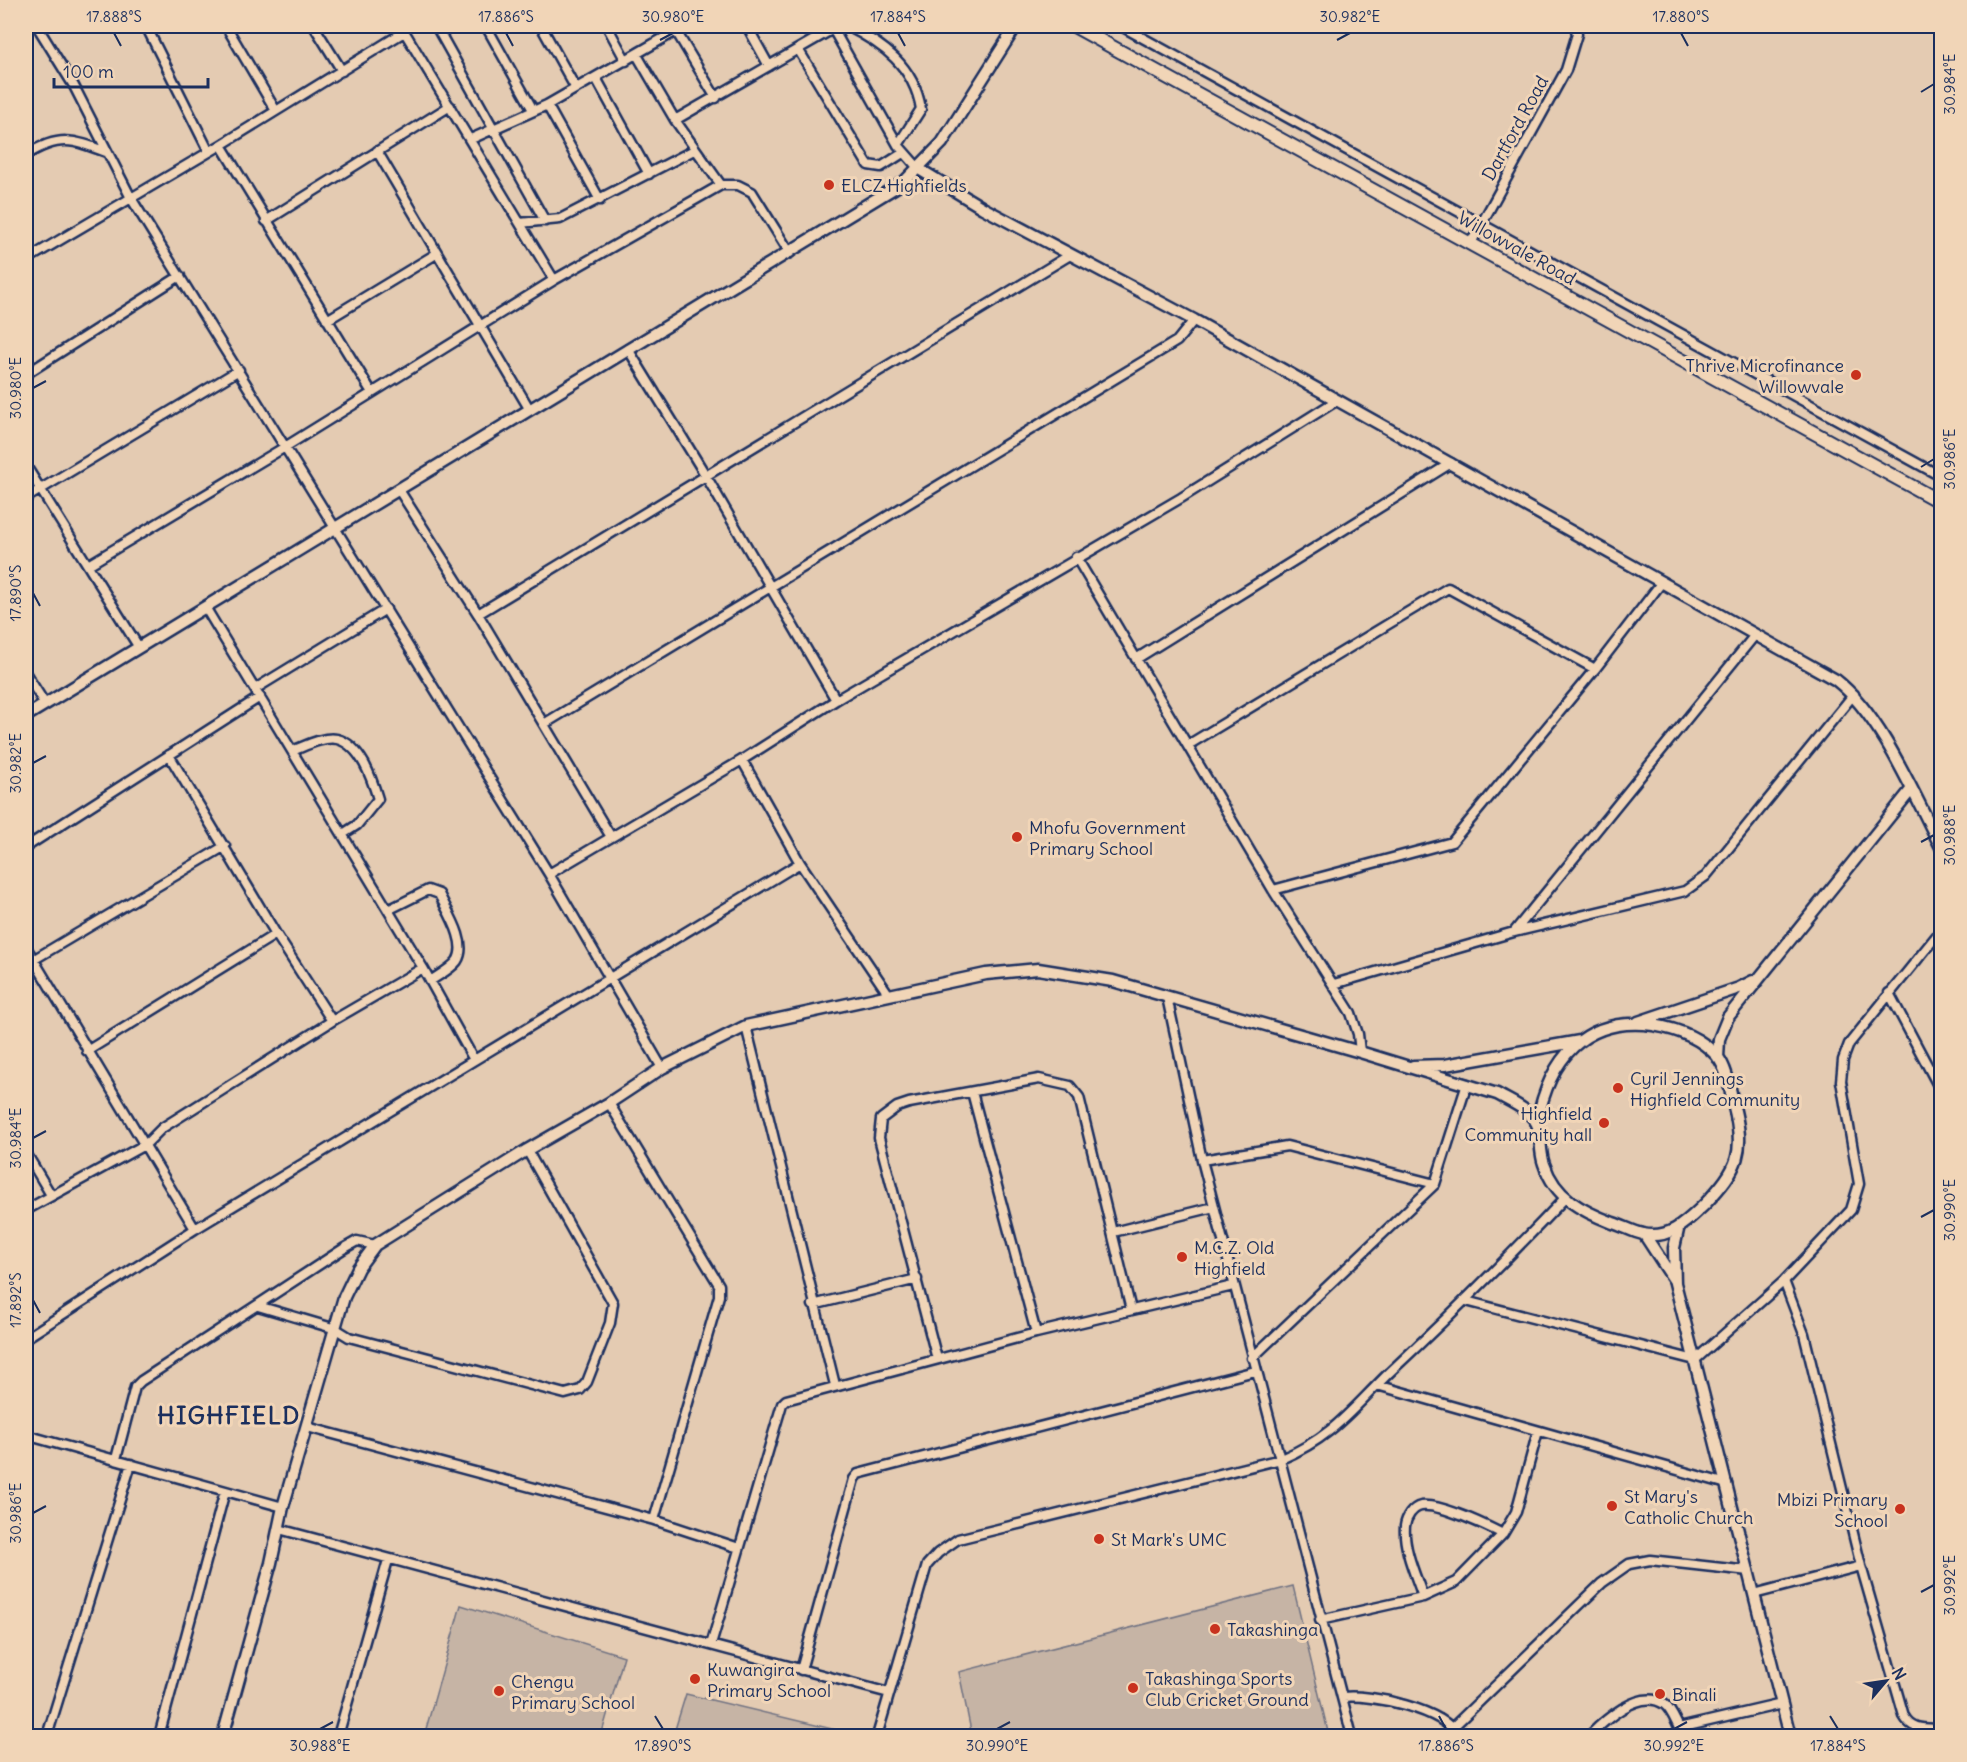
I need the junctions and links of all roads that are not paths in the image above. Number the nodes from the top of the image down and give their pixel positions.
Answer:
1 (37, 26) edge
2 (146, 26) edge
3 (226, 26) edge
4 (314, 26) edge
5 (436, 26) edge
6 (486, 26) edge
7 (541, 26) edge
8 (607, 26) edge
9 (747, 26) edge
10 (847, 26) edge
11 (1016, 26) edge
12 (1074, 26) edge
13 (1121, 26) edge
14 (1575, 26) edge
15 (835, 27) edge
16 (675, 28) edge
17 (403, 29) edge
18 (798, 49) junction
19 (637, 55) junction
20 (626, 61) junction
21 (769, 66) junction
22 (342, 71) junction
23 (596, 78) junction
24 (576, 87) junction
25 (716, 98) junction
26 (547, 105) junction
27 (450, 106) junction
28 (533, 110) junction
29 (276, 111) junction
30 (675, 120) junction
31 (494, 129) junction
32 (471, 139) junction
33 (221, 145) junction
34 (901, 149) junction
35 (694, 150) junction
36 (377, 151) junction
37 (106, 152) junction
38 (209, 152) junction
39 (26, 155) edge
40 (919, 169) junction
41 (649, 174) junction
42 (722, 185) junction
43 (131, 198) junction
44 (600, 200) junction
45 (266, 221) junction
46 (545, 221) junction
47 (520, 222) junction
48 (1481, 223) junction
49 (1471, 243) junction
50 (790, 253) junction
51 (436, 254) junction
52 (1070, 255) junction
53 (26, 260) edge
54 (180, 276) junction
55 (554, 280) junction
56 (327, 320) junction
57 (1194, 320) junction
58 (479, 328) junction
59 (628, 349) junction
60 (239, 370) junction
61 (26, 374) edge
62 (371, 391) junction
63 (1336, 401) junction
64 (530, 410) junction
65 (285, 447) junction
66 (1451, 463) junction
67 (26, 466) edge
68 (706, 476) junction
69 (1941, 477) edge
70 (39, 489) junction
71 (399, 490) junction
72 (26, 498) edge
73 (1941, 503) edge
74 (336, 528) junction
75 (1076, 557) junction
76 (88, 565) junction
77 (1662, 582) junction
78 (771, 587) junction
79 (205, 607) junction
80 (386, 609) junction
81 (478, 614) junction
82 (1755, 635) junction
83 (138, 646) junction
84 (1136, 659) junction
85 (1595, 669) junction
86 (26, 674) edge
87 (258, 693) junction
88 (1854, 694) junction
89 (836, 700) junction
90 (45, 704) junction
91 (26, 716) edge
92 (544, 724) junction
93 (1188, 745) junction
94 (292, 751) junction
95 (169, 755) junction
96 (742, 760) junction
97 (1911, 790) junction
98 (343, 834) junction
99 (611, 837) junction
100 (225, 846) junction
101 (26, 847) edge
102 (1941, 849) edge
103 (800, 863) junction
104 (549, 874) junction
105 (1273, 890) junction
106 (388, 910) junction
107 (1941, 929) edge
108 (1514, 932) junction
109 (276, 934) junction
110 (26, 947) edge
111 (33, 960) junction
112 (423, 968) junction
113 (1758, 978) junction
114 (611, 980) junction
115 (430, 981) junction
116 (1334, 984) junction
117 (1888, 993) junction
118 (889, 995) junction
119 (1167, 997) junction
120 (332, 1021) junction
121 (1635, 1023) junction
122 (746, 1026) junction
123 (1580, 1041) junction
124 (87, 1051) junction
125 (1360, 1052) junction
126 (473, 1058) junction
127 (1718, 1058) junction
128 (1407, 1066) junction
129 (662, 1068) junction
130 (1467, 1084) junction
131 (972, 1092) junction
132 (1941, 1093) edge
133 (609, 1103) junction
134 (1537, 1123) junction
135 (146, 1144) junction
136 (527, 1150) junction
137 (26, 1153) edge
138 (1202, 1160) junction
139 (1435, 1184) junction
140 (51, 1195) junction
141 (1565, 1198) junction
142 (1214, 1207) junction
143 (26, 1210) edge
144 (195, 1229) junction
145 (1678, 1230) junction
146 (1113, 1232) junction
147 (1644, 1234) junction
148 (375, 1245) junction
149 (917, 1279) junction
150 (1784, 1281) junction
151 (1675, 1283) junction
152 (1233, 1286) junction
153 (1466, 1301) junction
154 (813, 1305) junction
155 (258, 1306) junction
156 (1131, 1310) junction
157 (336, 1329) junction
158 (1036, 1333) junction
159 (26, 1338) edge
160 (937, 1359) junction
161 (1252, 1359) junction
162 (1695, 1360) junction
163 (1255, 1371) junction
164 (835, 1385) junction
165 (1377, 1385) junction
166 (307, 1427) junction
167 (1538, 1431) junction
168 (26, 1435) edge
169 (116, 1459) junction
170 (1281, 1459) junction
171 (131, 1464) junction
172 (1727, 1484) junction
173 (225, 1491) junction
174 (283, 1507) junction
175 (654, 1520) junction
176 (279, 1529) junction
177 (1503, 1534) junction
178 (739, 1548) junction
179 (388, 1560) junction
180 (1861, 1566) junction
181 (1749, 1571) junction
182 (1754, 1594) junction
183 (1423, 1597) junction
184 (1320, 1620) junction
185 (711, 1645) junction
186 (801, 1670) junction
187 (889, 1693) junction
188 (1343, 1697) junction
189 (1782, 1704) junction
190 (1453, 1726) junction
191 (1941, 1729) edge
192 (1680, 1732) edge
193 (47, 1737) edge
194 (159, 1737) edge
195 (224, 1737) edge
196 (338, 1737) edge
197 (877, 1737) edge
198 (1352, 1737) edge
199 (1458, 1737) edge
200 (1589, 1737) edge
201 (1790, 1737) edge

1 - 37 street
2 - 38 street
3 - 29 street
4 - 22 street
5 - 31 street
6 - 28 street
7 - 24 street
8 - 20 street
9 - 21 street
10 - 34 street
11 - 40 street
12 - 49 main road, Willowvale Road
13 - 48 street
14 - 48 street, Dartford Road
15 - 18 street
15 - 34 street
16 - 19 street
16 - 25 street
17 - 22 street
17 - 27 street
18 - 21 street
18 - 34 street
19 - 20 street
19 - 30 street
20 - 23 street
21 - 25 street
22 - 29 street
23 - 24 street
23 - 41 street
24 - 26 street
25 - 30 street
26 - 28 street
26 - 44 street
27 - 32 street
27 - 36 street
28 - 31 street
29 - 33 street
30 - 35 street
31 - 32 street
31 - 46 street
32 - 47 street
33 - 38 street
33 - 45 street
34 - 40 street
35 - 41 street
35 - 42 street
36 - 45 street
36 - 51 street
37 - 39 street
37 - 43 street
38 - 43 street
40 - 50 street
40 - 52 street
41 - 44 street
42 - 50 street
42 - 55 street
43 - 53 street
43 - 54 street
44 - 46 street
45 - 56 street
46 - 47 street
47 - 55 street
48 - 49 street, Dartford Road
48 - 69 street
49 - 73 main road, Willowvale Road
50 - 59 street
51 - 56 street
51 - 58 street
52 - 57 street
52 - 68 street
54 - 60 street
54 - 61 street
55 - 58 street
56 - 62 street
57 - 63 street
57 - 78 street
58 - 62 street
58 - 64 street
59 - 64 street
59 - 68 street
60 - 65 street
60 - 70 street
62 - 65 street
63 - 66 street
63 - 75 street
64 - 71 street
65 - 74 street
65 - 76 street
66 - 77 street
66 - 84 street
67 - 70 street
68 - 78 street
68 - 81 street
70 - 72 street
70 - 76 street
71 - 74 street
71 - 81 street
74 - 79 street
74 - 80 street
75 - 84 street
75 - 89 street
76 - 83 street
77 - 82 street
77 - 85 street
78 - 89 street
78 - 92 street
79 - 83 street
79 - 87 street
80 - 87 street
80 - 104 street
81 - 92 street
82 - 88 street
82 - 108 street
83 - 90 street
84 - 93 street
85 - 93 street
85 - 105 street
86 - 90 street
87 - 94 street
87 - 95 street
88 - 97 street
88 - 108 street
89 - 96 street
90 - 91 street
92 - 99 street
93 - 105 street
94 - 98 street
94 - 98 street
95 - 100 street
95 - 101 street
96 - 99 street
96 - 103 street
97 - 102 street
97 - 113 street
98 - 106 street
99 - 104 street
100 - 109 street
100 - 111 street
103 - 114 street
103 - 118 street
104 - 114 street
105 - 116 street
106 - 112 street
106 - 115 street
107 - 117 street
108 - 116 street
109 - 120 street
109 - 124 street
110 - 111 street
111 - 124 street
112 - 115 street
112 - 120 street
113 - 121 street
113 - 127 street
114 - 126 street
114 - 129 street
115 - 126 street
116 - 125 street
117 - 132 street
117 - 150 street
118 - 119 street
118 - 122 street
119 - 125 street
119 - 138 street
120 - 135 street
121 - 123 street
121 - 127 street
122 - 129 street
122 - 154 street
123 - 128 street
123 - 134 street
124 - 135 street
125 - 128 street
126 - 144 street
127 - 145 street
128 - 130 street
129 - 133 street
130 - 134 street
130 - 139 street
131 - 146 street
131 - 149 street
131 - 158 street
133 - 136 street
133 - 175 street
134 - 141 street
135 - 140 street
135 - 144 street
136 - 148 street
136 - 157 street
137 - 140 street
138 - 139 street
138 - 142 street
139 - 161 street
140 - 143 street
141 - 147 street
141 - 153 street
142 - 146 street
142 - 152 street
144 - 159 street
145 - 147 street
145 - 151 street
146 - 156 street
147 - 151 street
148 - 155 street
148 - 157 street
149 - 154 street
149 - 160 street
150 - 162 street
150 - 180 street
151 - 162 street
152 - 156 street
152 - 161 street
153 - 162 street
153 - 165 street
154 - 164 street
155 - 157 street
155 - 169 street
156 - 158 street
157 - 166 street
158 - 160 street
160 - 164 street
161 - 163 street
162 - 172 street
163 - 170 street
163 - 186 street
164 - 178 street
165 - 167 street
165 - 170 street
166 - 174 street
166 - 175 street
167 - 172 street
167 - 177 street
168 - 169 street
169 - 171 street
170 - 184 street
170 - 187 street
171 - 173 street
171 - 193 street
172 - 181 street
173 - 174 street
173 - 194 street
174 - 176 street
175 - 178 street
176 - 179 street
176 - 195 street
177 - 183 street
177 - 183 street
178 - 185 street
179 - 185 street
179 - 196 street
180 - 182 street
180 - 191 street
181 - 182 street
181 - 190 street
182 - 189 street
183 - 184 street
184 - 188 street
185 - 186 street
186 - 187 street
187 - 197 street
188 - 190 street
188 - 198 street
189 - 192 street
189 - 201 street
190 - 199 street
192 - 200 street

